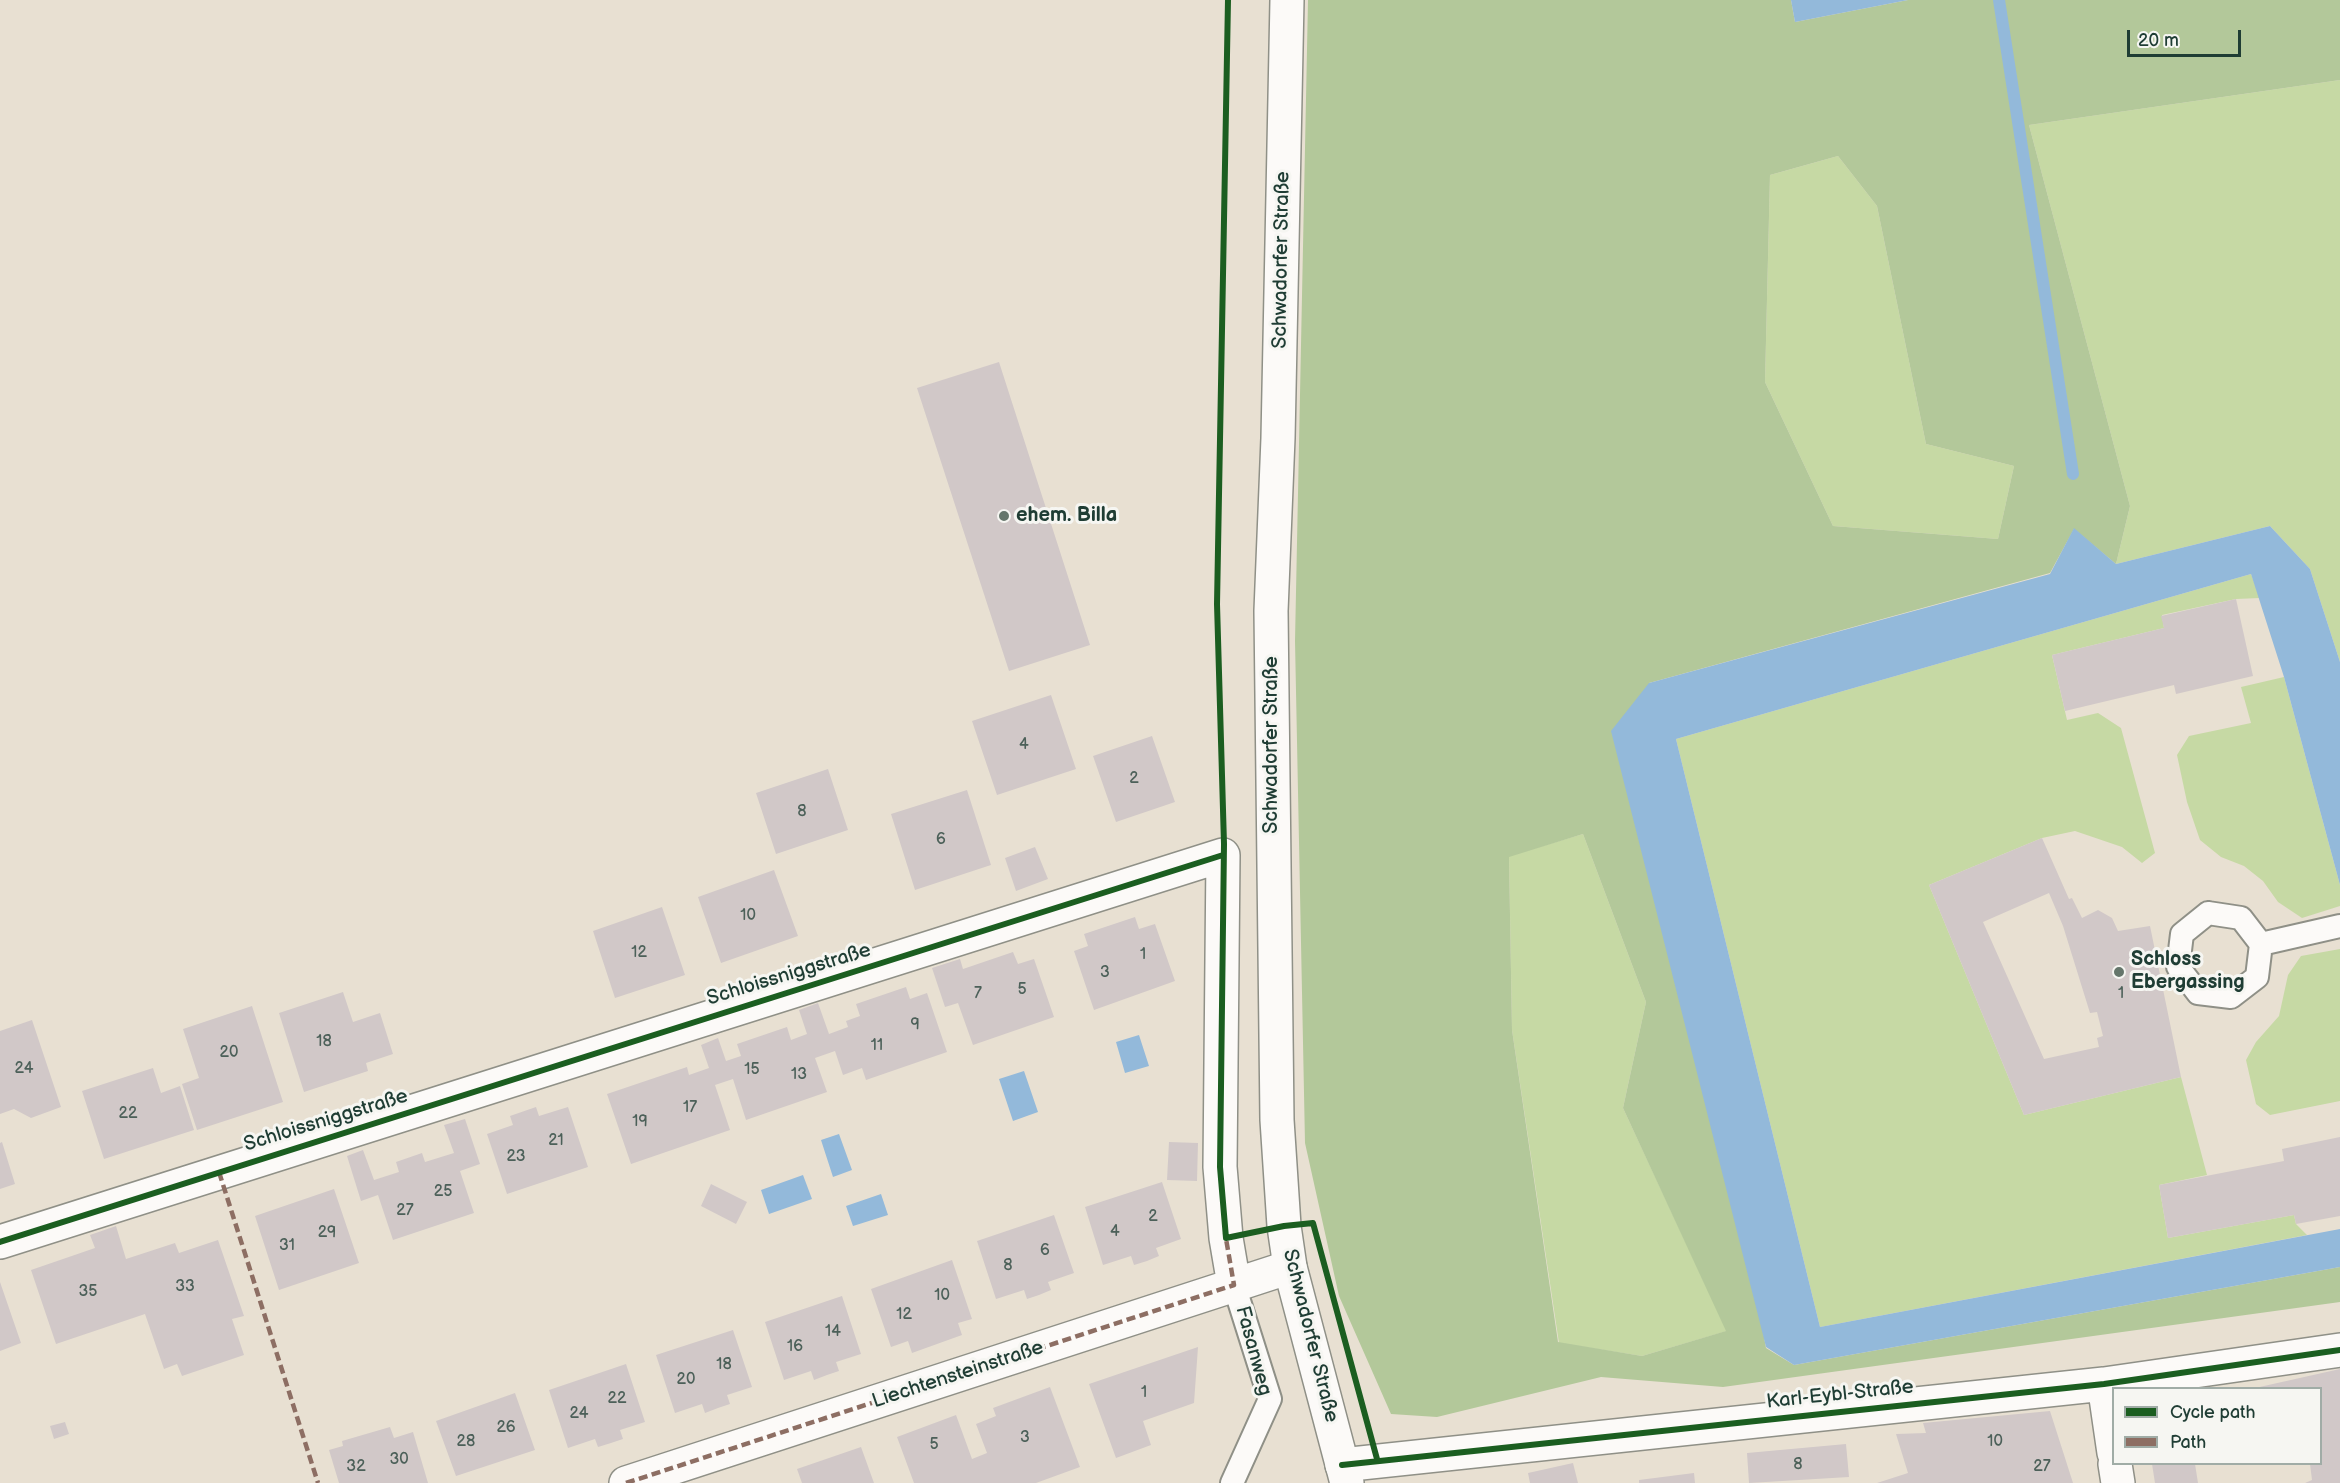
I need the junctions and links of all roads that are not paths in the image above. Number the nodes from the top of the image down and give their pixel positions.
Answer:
1 (1287, 0) edge
2 (2340, 926) edge
3 (2261, 944) dead end
4 (0, 1242) edge
5 (1290, 1267) junction
6 (1234, 1285) junction
7 (2340, 1350) edge
8 (2104, 1384) junction
9 (2112, 1439) edge
10 (2115, 1465) edge
11 (1344, 1474) edge
12 (626, 1483) edge
13 (1232, 1483) edge
14 (2118, 1483) edge

1 - 5 street, Schwadorfer Straße
2 - 3 lane
4 - 6 street, Schloissniggstraße
5 - 6 street, Liechtensteinstraße
5 - 11 street, Schwadorfer Straße
6 - 12 street, Liechtensteinstraße
6 - 13 lane, Fasanweg
7 - 8 street, Karl-Eybl-Straße
8 - 9 street
8 - 11 street, Karl-Eybl-Straße
10 - 14 street

